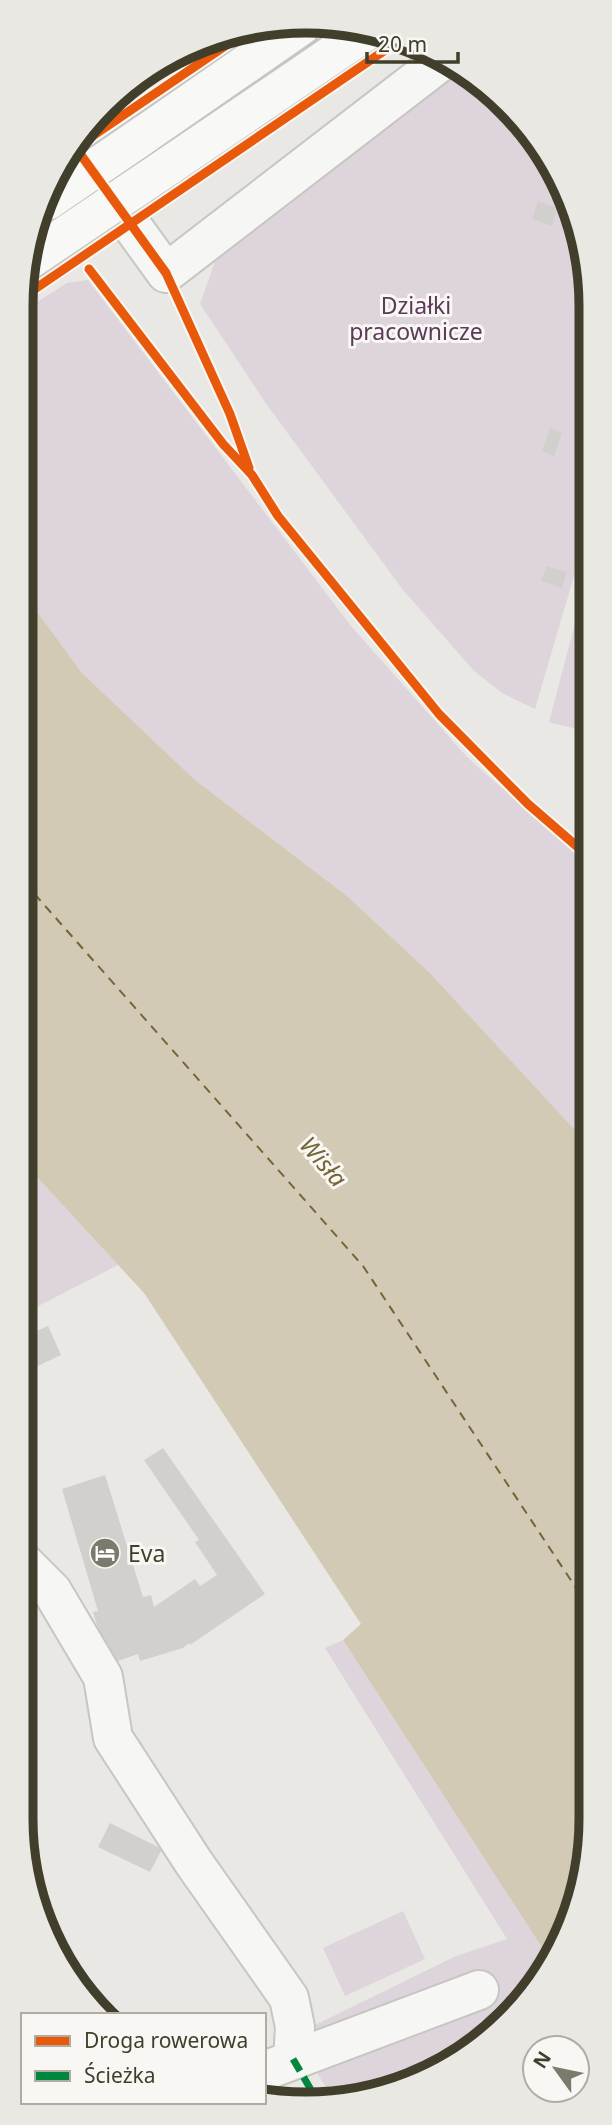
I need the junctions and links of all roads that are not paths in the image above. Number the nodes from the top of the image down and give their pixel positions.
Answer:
1 (291, 34) edge
2 (357, 38) edge
3 (435, 66) edge
4 (80, 153) edge
5 (57, 194) edge
6 (38, 254) edge
7 (33, 1572) edge
8 (479, 1990) dead end
9 (279, 2065) edge

1 - 5 main road, bridge
2 - 6 main road, bridge
3 - 4 lane
7 - 9 lane
8 - 9 lane

